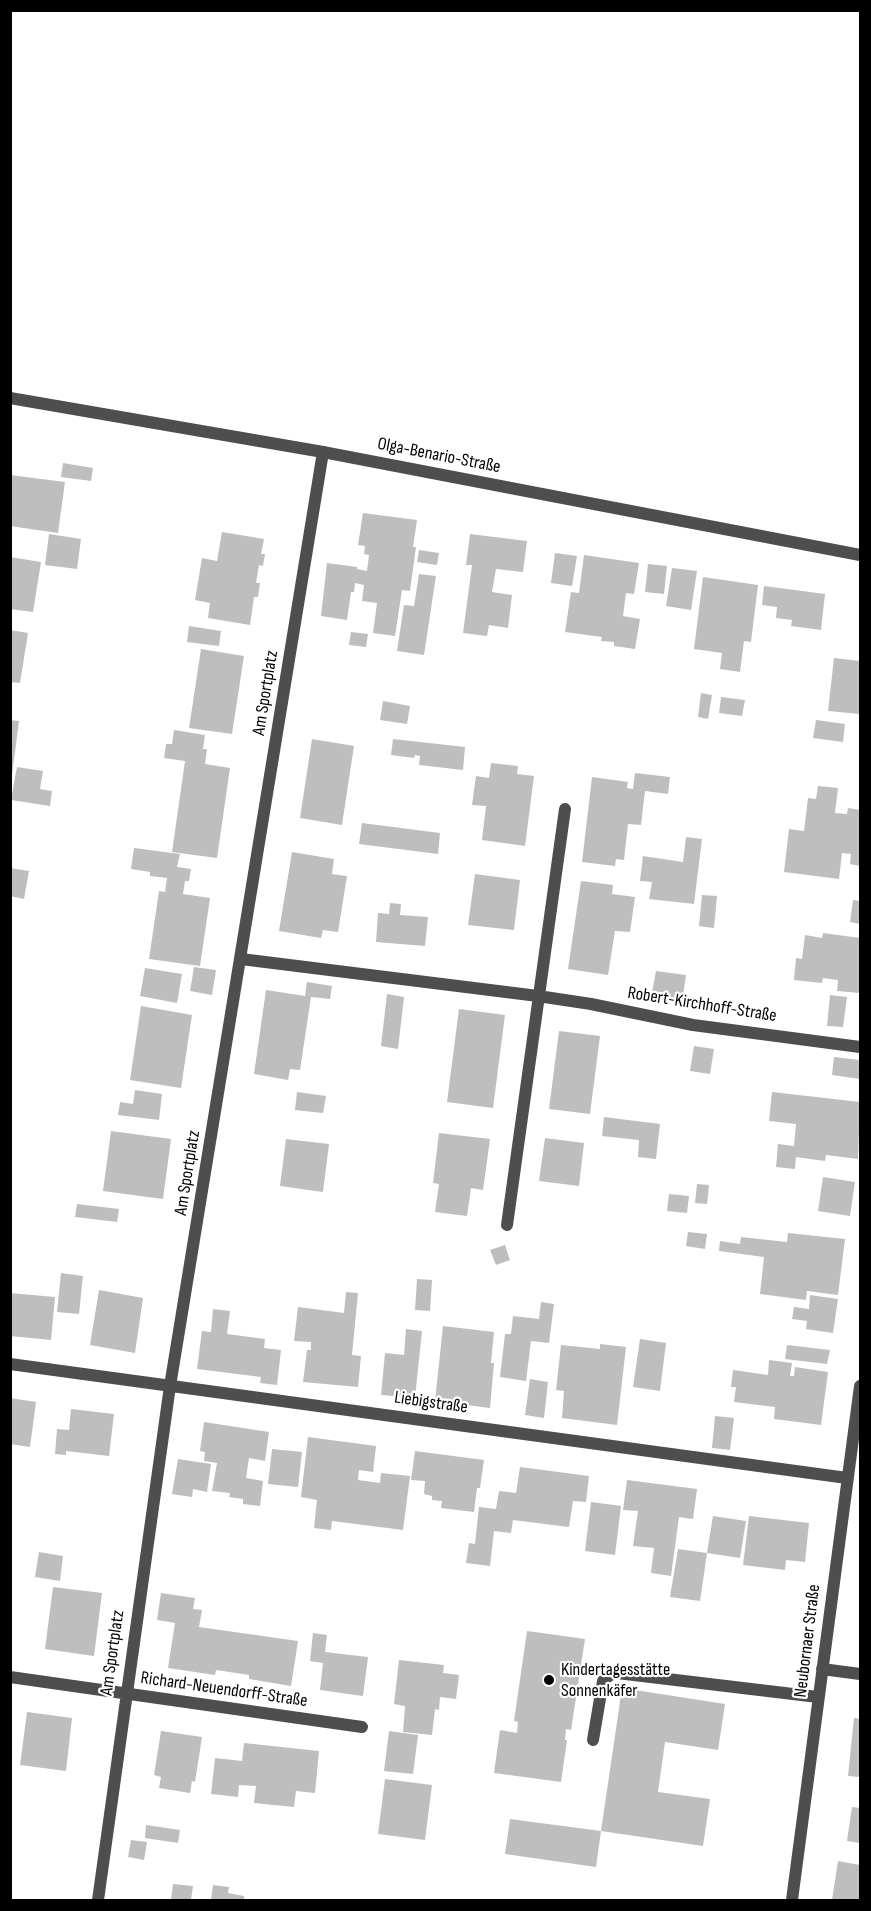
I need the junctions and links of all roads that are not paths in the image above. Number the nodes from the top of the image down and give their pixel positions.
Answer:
1 (10, 398) edge
2 (323, 452) junction
3 (861, 555) edge
4 (565, 809) dead end
5 (241, 959) junction
6 (538, 996) junction
7 (861, 1047) edge
8 (507, 1225) dead end
9 (10, 1364) edge
10 (170, 1386) junction
11 (861, 1386) edge
12 (847, 1478) junction
13 (822, 1669) junction
14 (861, 1674) edge
15 (10, 1677) edge
16 (126, 1694) junction
17 (818, 1697) junction
18 (362, 1727) dead end
19 (593, 1740) dead end
20 (98, 1900) edge
21 (792, 1900) edge

1 - 2 street, Olga-Benario-Straße
2 - 3 street, Olga-Benario-Straße
2 - 5 street, Am Sportplatz
4 - 6 street
5 - 6 street, Robert-Kirchhoff-Straße
5 - 10 street, Am Sportplatz
6 - 7 street, Robert-Kirchhoff-Straße
6 - 8 street
9 - 10 street, Liebigstraße
10 - 12 street, Liebigstraße
10 - 16 street, Am Sportplatz
11 - 12 street, Neubornaer Straße
12 - 13 street, Neubornaer Straße
13 - 14 street
13 - 17 street, Neubornaer Straße
15 - 16 street, Richard-Neuendorff-Straße
16 - 18 street, Richard-Neuendorff-Straße
16 - 20 street, Am Sportplatz
17 - 19 street
17 - 21 street, Neubornaer Straße

